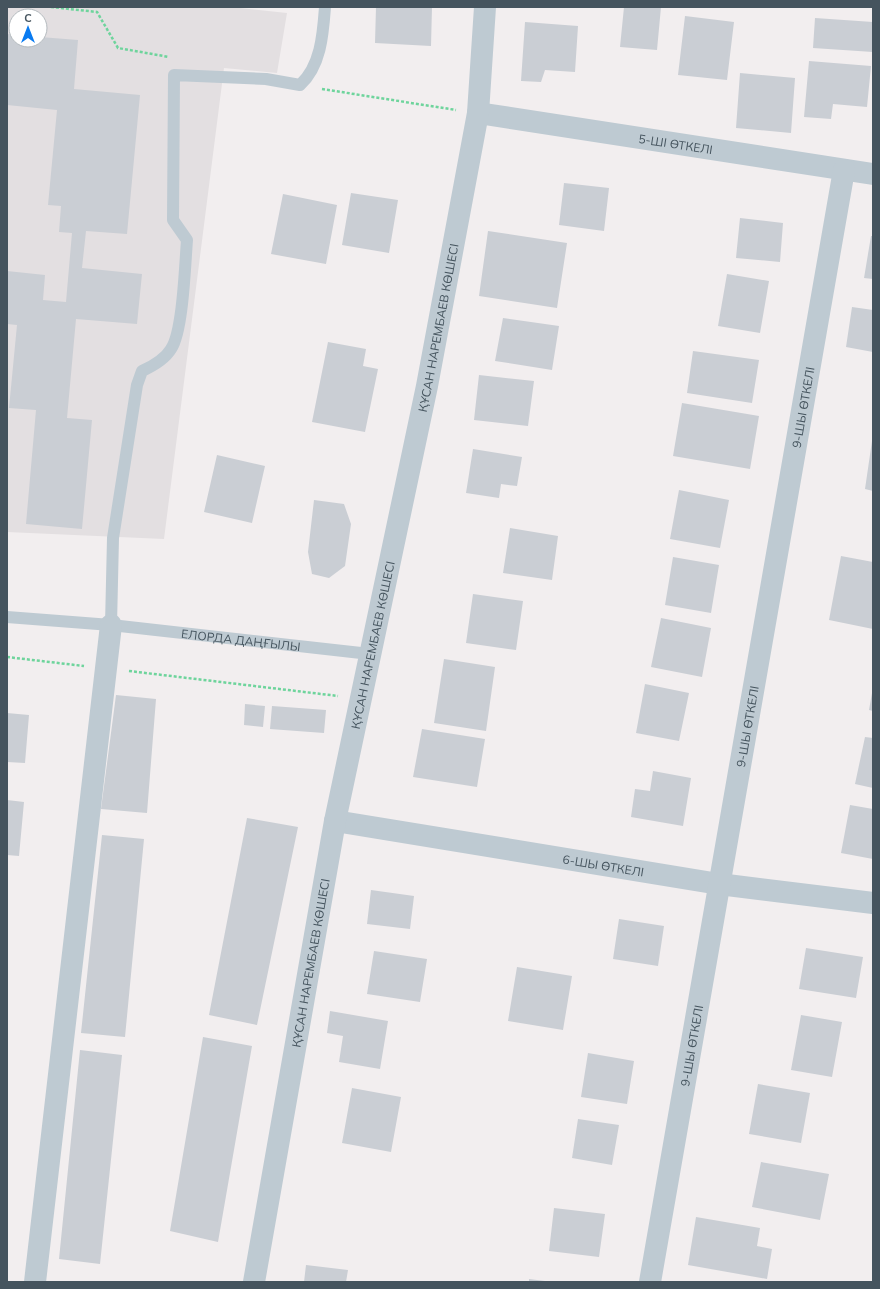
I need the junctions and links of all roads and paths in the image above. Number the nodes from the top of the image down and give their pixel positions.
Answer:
1 (51, 7) edge
2 (325, 7) edge
3 (485, 7) edge
4 (190, 76) junction
5 (300, 85) junction
6 (478, 113) junction
7 (844, 170) junction
8 (873, 174) edge
9 (7, 617) edge
10 (111, 625) junction
11 (370, 654) junction
12 (7, 656) edge
13 (106, 668) junction
14 (361, 698) junction
15 (335, 820) junction
16 (719, 884) junction
17 (873, 903) edge
18 (35, 1282) edge
19 (254, 1282) edge
20 (650, 1282) edge

1 - 4 path
2 - 5 lane
3 - 6 street, ҚҰСАН НАРЕМБАЕВ КӨШЕСІ
4 - 5 lane
4 - 10 lane
5 - 6 path
6 - 7 street, 5-ШІ ӨТКЕЛІ
6 - 11 street, ҚҰСАН НАРЕМБАЕВ КӨШЕСІ
7 - 8 street, 5-ШІ ӨТКЕЛІ
7 - 16 street, 9-ШЫ ӨТКЕЛІ
9 - 10 lane, ЕЛОРДА ДАҢҒЫЛЫ
10 - 11 lane, ЕЛОРДА ДАҢҒЫЛЫ
10 - 13 street
11 - 14 street, ҚҰСАН НАРЕМБАЕВ КӨШЕСІ
12 - 13 path
13 - 14 path
13 - 18 street
14 - 15 street, ҚҰСАН НАРЕМБАЕВ КӨШЕСІ
15 - 16 street, 6-ШЫ ӨТКЕЛІ
15 - 19 street, ҚҰСАН НАРЕМБАЕВ КӨШЕСІ
16 - 17 street, 6-ШЫ ӨТКЕЛІ
16 - 20 street, 9-ШЫ ӨТКЕЛІ

